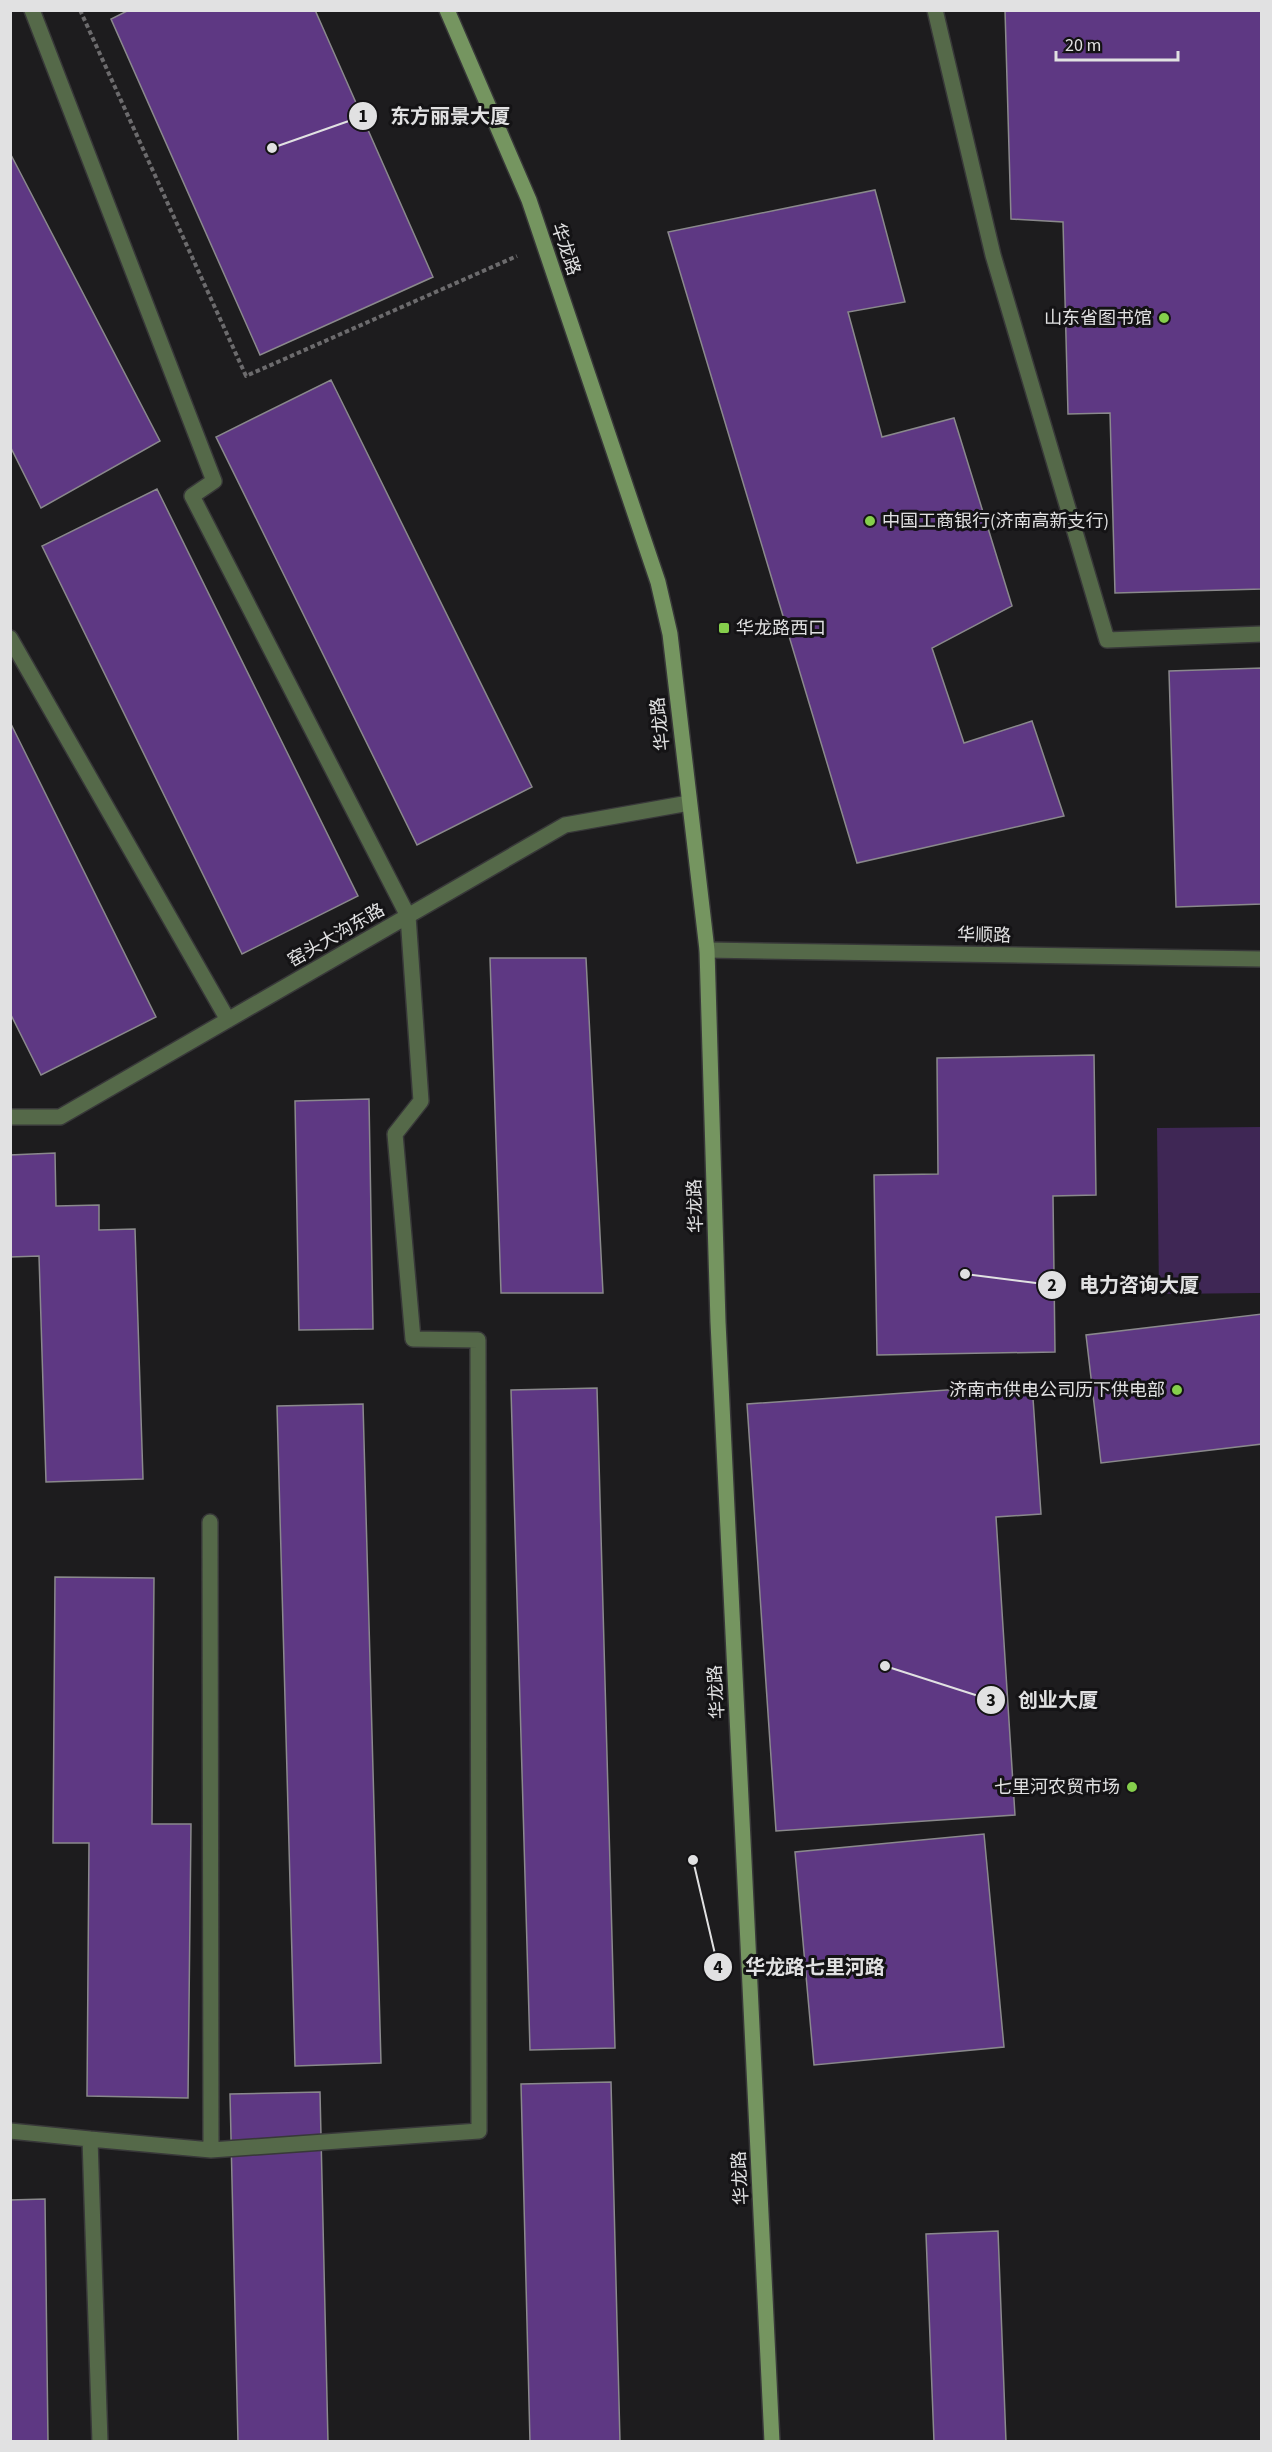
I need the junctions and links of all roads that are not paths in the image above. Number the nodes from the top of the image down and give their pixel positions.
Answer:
1 (32, 10) edge
2 (447, 10) edge
3 (935, 10) edge
4 (1262, 634) edge
5 (10, 638) edge
6 (688, 803) junction
7 (408, 916) junction
8 (707, 950) junction
9 (1262, 959) edge
10 (228, 1020) junction
11 (10, 1117) edge
12 (210, 1522) dead end
13 (10, 2132) edge
14 (90, 2139) junction
15 (211, 2150) junction
16 (100, 2442) edge
17 (772, 2442) edge

1 - 7 street
2 - 6 main road, 华龙路
3 - 4 street
5 - 10 street
6 - 7 street, 窑头大沟东路
6 - 8 main road, 华龙路
7 - 10 street, 窑头大沟东路
7 - 15 street
8 - 9 street, 华顺路
8 - 17 main road, 华龙路
10 - 11 street, 窑头大沟东路
12 - 15 street
13 - 14 street
14 - 15 street
14 - 16 street

